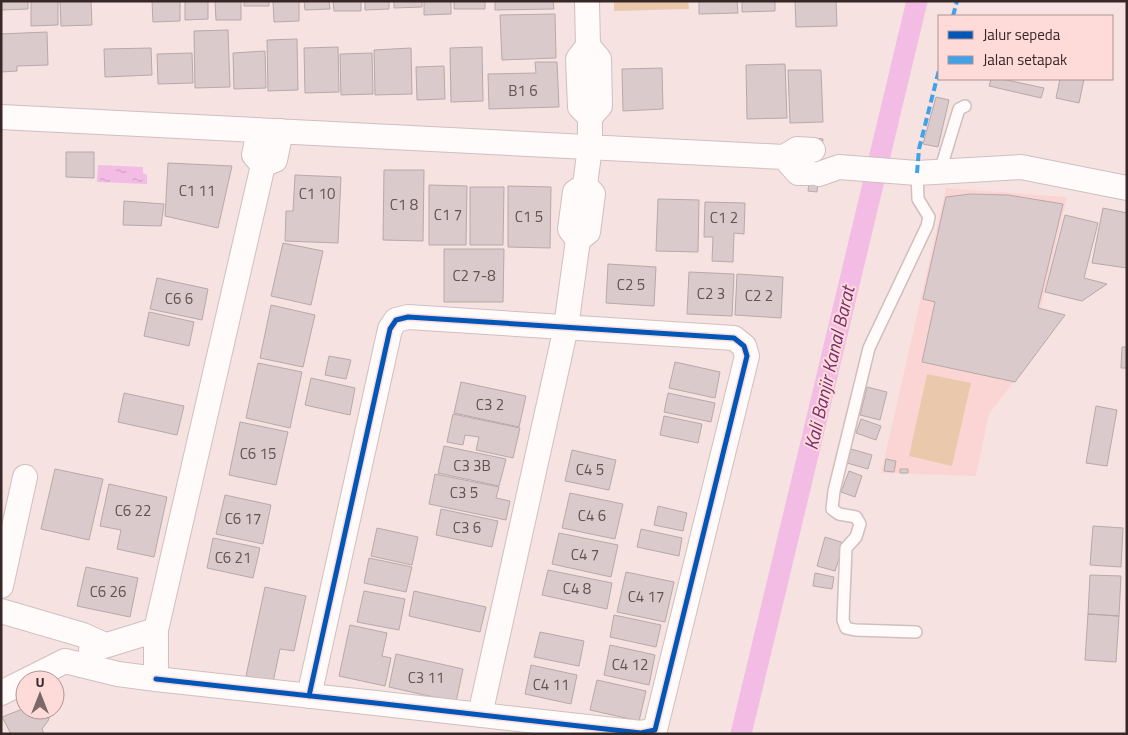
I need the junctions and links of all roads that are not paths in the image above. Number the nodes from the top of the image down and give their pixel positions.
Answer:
1 (587, 1) edge
2 (965, 106) dead end
3 (1, 117) edge
4 (270, 131) junction
5 (590, 147) junction
6 (784, 157) junction
7 (823, 171) junction
8 (922, 172) junction
9 (1127, 188) edge
10 (566, 327) junction
11 (25, 477) dead end
12 (1, 586) edge
13 (1, 611) edge
14 (156, 630) junction
15 (916, 632) dead end
16 (105, 645) junction
17 (65, 661) junction
18 (47, 670) edge
19 (156, 679) junction
20 (15, 686) edge
21 (1, 693) edge
22 (309, 696) junction
23 (480, 715) junction

1 - 5 street
2 - 8 lane
3 - 4 street
4 - 5 street
4 - 14 street
5 - 6 street
5 - 10 street
6 - 7 street
6 - 7 street
7 - 8 street
8 - 9 street
8 - 15 lane
10 - 22 street
10 - 23 street
10 - 23 street
11 - 12 street
13 - 16 street
14 - 16 street
14 - 19 street
16 - 17 street
17 - 18 street
17 - 19 street
19 - 22 street
20 - 21 street
22 - 23 street

